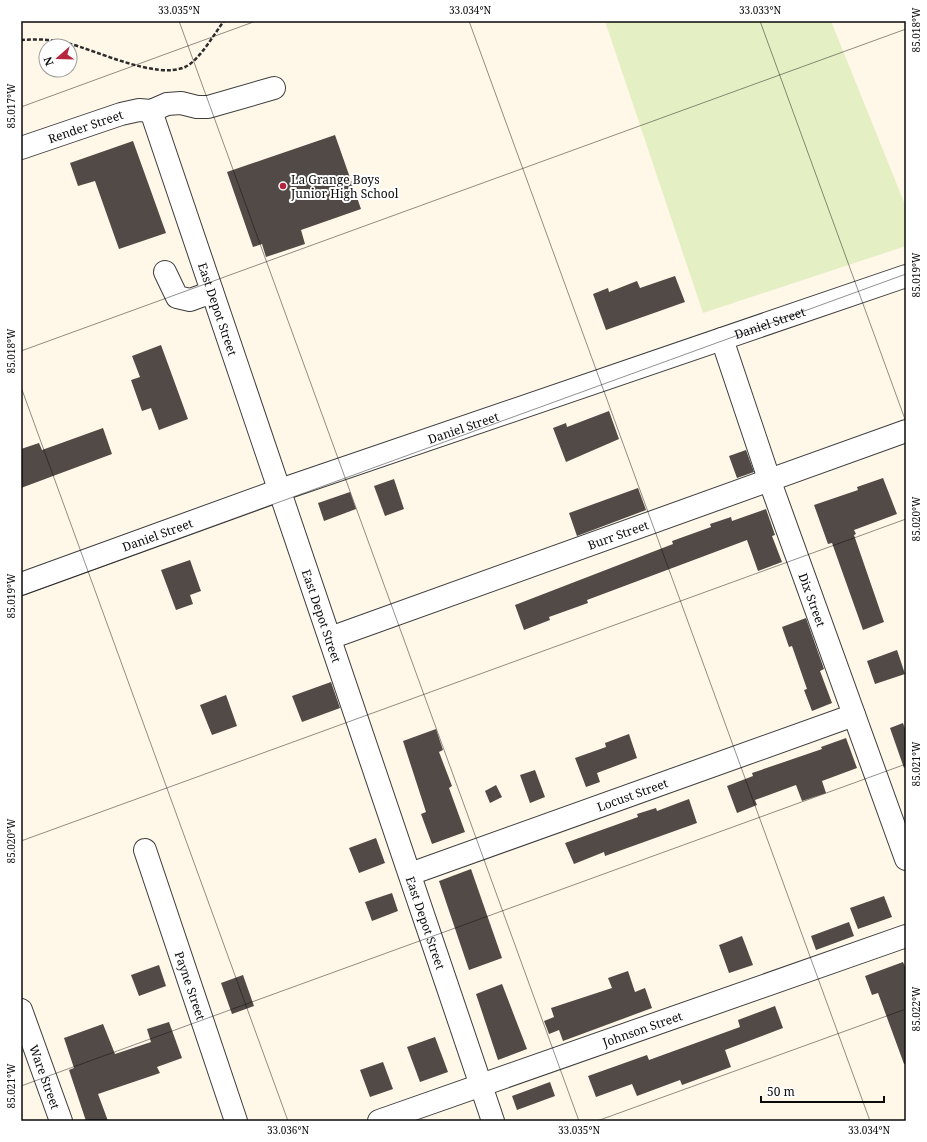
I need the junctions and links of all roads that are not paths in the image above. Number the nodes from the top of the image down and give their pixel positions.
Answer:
1 (274, 88) dead end
2 (151, 111) junction
3 (21, 148) edge
4 (165, 272) dead end
5 (906, 276) edge
6 (212, 292) junction
7 (722, 339) junction
8 (906, 431) edge
9 (769, 479) junction
10 (280, 490) junction
11 (21, 584) edge
12 (330, 638) junction
13 (854, 715) junction
14 (145, 850) dead end
15 (906, 859) edge
16 (410, 874) junction
17 (906, 936) edge
18 (21, 1010) edge
19 (481, 1084) junction
20 (61, 1121) edge
21 (236, 1121) edge
22 (379, 1121) edge
23 (494, 1121) edge

1 - 2 street, Render Street
2 - 3 street, Render Street
2 - 6 street, East Depot Street
4 - 6 street
5 - 7 street, Daniel Street
6 - 10 street, East Depot Street
7 - 9 street, Dix Street
7 - 10 street, Daniel Street
8 - 9 street, Burr Street
9 - 12 street, Burr Street
9 - 13 street, Dix Street
10 - 11 street, Daniel Street
10 - 12 street, East Depot Street
12 - 16 street, East Depot Street
13 - 15 street, Dix Street
13 - 16 street, Locust Street
14 - 21 street, Payne Street
16 - 19 street, East Depot Street
17 - 19 street, Johnson Street
18 - 20 street, Ware Street
19 - 22 street, Johnson Street
19 - 23 street, East Depot Street

